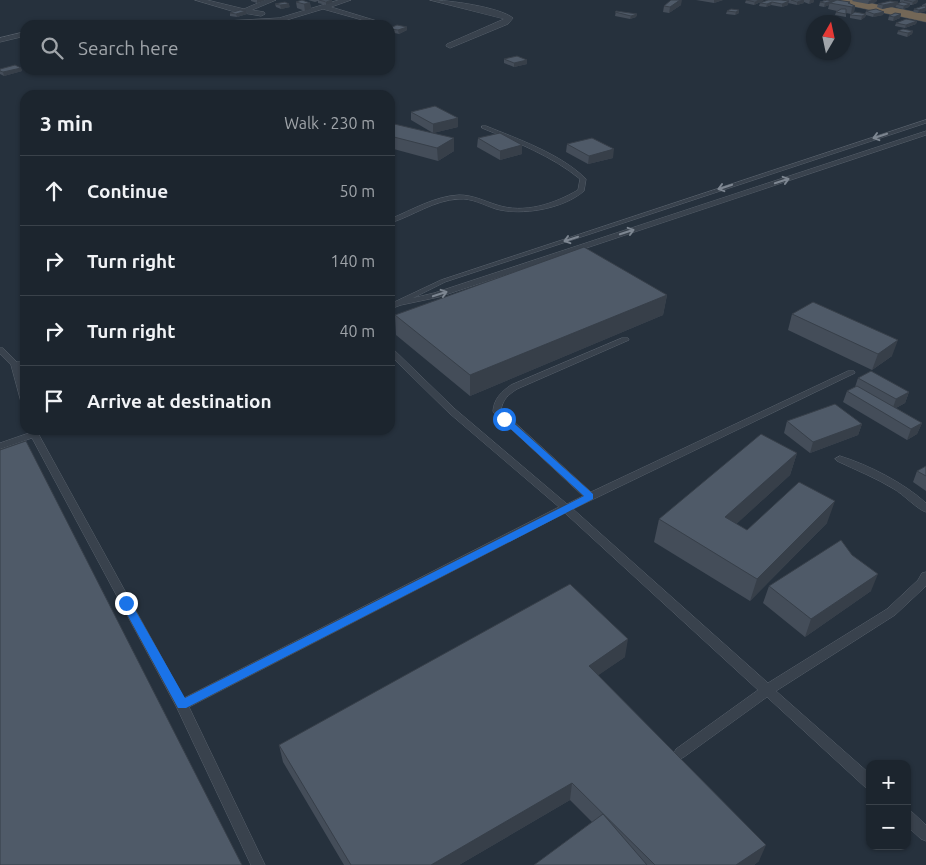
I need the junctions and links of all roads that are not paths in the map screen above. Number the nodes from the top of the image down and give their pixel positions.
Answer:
1 (197, 0) edge
2 (272, 0) edge
3 (347, 0) edge
4 (434, 0) edge
5 (838, 0) edge
6 (322, 7) junction
7 (246, 11) junction
8 (289, 18) junction
9 (926, 18) edge
10 (276, 20) edge
11 (369, 20) edge
12 (20, 35) edge
13 (0, 40) edge
14 (450, 46) dead end
15 (926, 121) edge
16 (484, 127) dead end
17 (926, 133) edge
18 (395, 218) edge
19 (395, 304) edge
20 (395, 305) edge
21 (625, 340) dead end
22 (0, 350) edge
23 (395, 356) edge
24 (15, 364) junction
25 (20, 364) edge
26 (851, 373) dead end
27 (20, 383) edge
28 (26, 435) edge
29 (35, 435) edge
30 (0, 446) edge
31 (840, 458) dead end
32 (590, 497) junction
33 (566, 508) junction
34 (926, 509) edge
35 (926, 576) edge
36 (767, 690) junction
37 (182, 705) junction
38 (680, 753) dead end
39 (866, 779) edge
40 (911, 821) edge
41 (926, 834) edge
42 (258, 865) edge

1 - 7 street
2 - 7 street
3 - 6 street
4 - 14 street
5 - 9 highway
6 - 8 street
6 - 11 street
7 - 8 street
8 - 10 street
12 - 13 street
15 -> 19 lane
16 - 18 lane
20 -> 17 lane
21 - 32 lane
22 - 24 lane
23 - 33 lane
24 - 25 lane
24 - 27 lane
26 - 32 lane
28 - 30 lane
29 - 37 lane
31 - 34 lane
32 - 33 lane
33 - 36 lane
33 - 37 lane
35 - 36 lane
36 - 38 lane
36 - 39 lane
37 - 42 lane
40 - 41 lane

